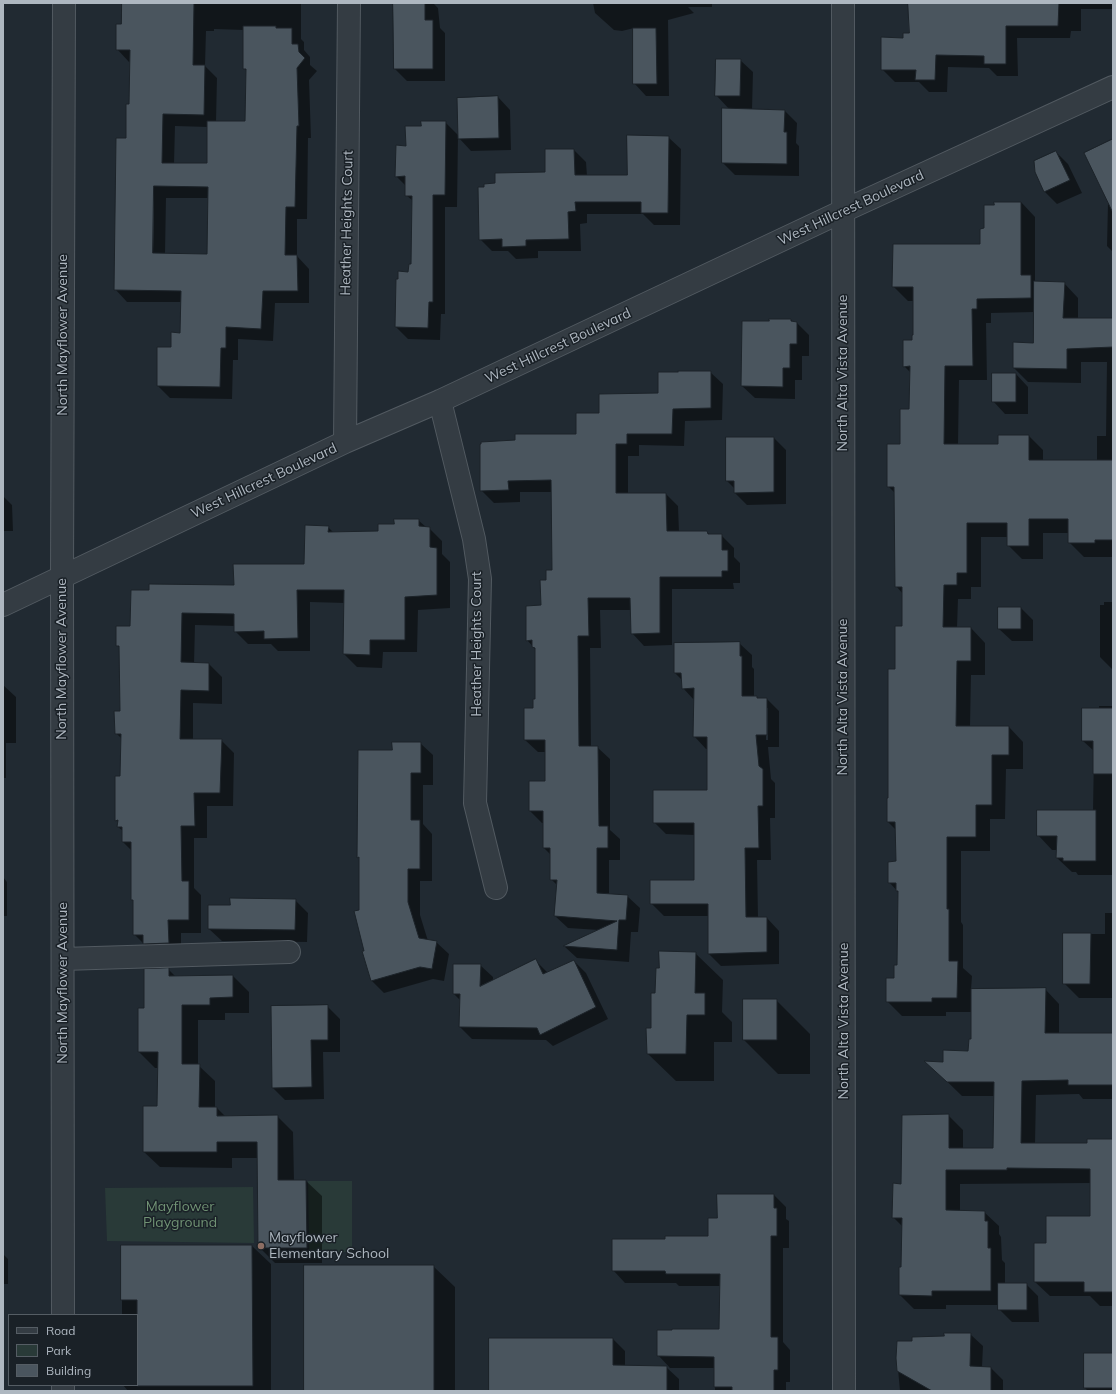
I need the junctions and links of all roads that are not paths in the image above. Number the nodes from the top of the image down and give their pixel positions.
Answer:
1 (64, 3) edge
2 (349, 3) edge
3 (843, 3) edge
4 (1113, 87) edge
5 (842, 211) junction
6 (440, 401) junction
7 (345, 442) junction
8 (62, 577) junction
9 (3, 605) edge
10 (496, 888) dead end
11 (289, 952) dead end
12 (63, 959) junction
13 (63, 1314) edge
14 (844, 1391) edge

1 - 8 street, North Mayflower Avenue
2 - 7 street, Heather Heights Court
3 - 5 street, North Alta Vista Avenue
4 - 5 street, West Hillcrest Boulevard
5 - 6 street, West Hillcrest Boulevard
5 - 14 street, North Alta Vista Avenue
6 - 7 street, West Hillcrest Boulevard
6 - 10 street, Heather Heights Court
7 - 8 street, West Hillcrest Boulevard
8 - 9 street, West Hillcrest Boulevard
8 - 12 street, North Mayflower Avenue
11 - 12 street
12 - 13 street, North Mayflower Avenue

